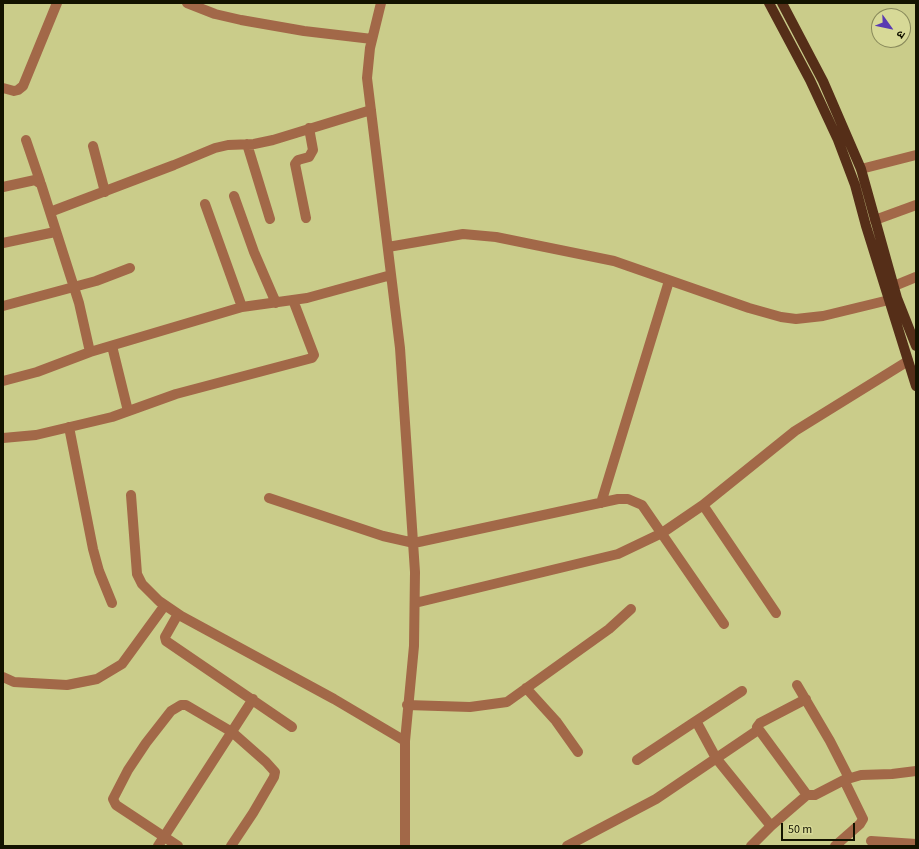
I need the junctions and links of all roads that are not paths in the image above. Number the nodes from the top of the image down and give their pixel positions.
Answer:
1 (57, 3) edge
2 (187, 3) edge
3 (381, 3) edge
4 (769, 3) edge
5 (782, 3) edge
6 (372, 39) junction
7 (3, 88) edge
8 (370, 110) junction
9 (309, 128) junction
10 (26, 140) dead end
11 (248, 144) junction
12 (93, 146) dead end
13 (916, 155) edge
14 (861, 169) junction
15 (40, 181) junction
16 (3, 187) edge
17 (105, 192) junction
18 (234, 196) dead end
19 (205, 204) dead end
20 (916, 205) edge
21 (50, 212) junction
22 (306, 218) dead end
23 (270, 219) dead end
24 (875, 220) junction
25 (55, 232) junction
26 (3, 243) edge
27 (388, 247) junction
28 (130, 268) dead end
29 (390, 274) junction
30 (916, 277) edge
31 (669, 281) junction
32 (894, 286) junction
33 (74, 287) junction
34 (293, 300) junction
35 (889, 300) junction
36 (276, 303) junction
37 (3, 306) edge
38 (242, 307) junction
39 (112, 346) junction
40 (916, 346) edge
41 (90, 352) junction
42 (908, 361) junction
43 (3, 381) edge
44 (916, 386) edge
45 (128, 411) junction
46 (69, 427) junction
47 (3, 438) edge
48 (131, 495) dead end
49 (270, 498) dead end
50 (601, 503) junction
51 (703, 505) junction
52 (662, 533) junction
53 (414, 543) junction
54 (112, 603) dead end
55 (416, 603) junction
56 (165, 605) junction
57 (631, 609) dead end
58 (776, 613) dead end
59 (178, 614) junction
60 (724, 624) dead end
61 (3, 677) edge
62 (797, 685) dead end
63 (526, 688) junction
64 (742, 690) dead end
65 (253, 699) junction
66 (806, 700) junction
67 (407, 705) junction
68 (696, 721) junction
69 (292, 727) dead end
70 (758, 730) junction
71 (232, 732) junction
72 (405, 741) junction
73 (578, 752) dead end
74 (716, 758) junction
75 (637, 760) dead end
76 (916, 771) edge
77 (847, 779) junction
78 (807, 794) junction
79 (770, 826) junction
80 (872, 841) dead end
81 (161, 842) edge
82 (916, 844) edge
83 (178, 846) edge
84 (231, 846) edge
85 (405, 846) edge
86 (566, 846) edge
87 (751, 846) edge
88 (834, 846) edge

1 - 7 street
2 - 6 street
3 - 6 street
4 - 35 main road
5 - 14 main road
6 - 8 street
8 - 9 street
8 - 27 street
9 - 11 street
9 - 22 street
10 - 15 street
11 - 17 street
11 - 23 street
12 - 17 street
13 - 14 street
14 - 24 main road
15 - 16 street
15 - 21 street
17 - 21 street
18 - 36 street
19 - 38 street
20 - 24 street
21 - 25 street
24 - 32 main road
25 - 26 street
25 - 33 street
27 - 29 street
27 - 31 street
28 - 33 street
29 - 34 street
29 - 53 street
30 - 32 street
31 - 35 street
31 - 50 street
32 - 40 main road
33 - 37 street
33 - 41 street
34 - 36 street
34 - 45 street
35 - 42 main road
36 - 38 street
38 - 39 street
39 - 41 street
39 - 45 street
41 - 43 street
42 - 44 main road
42 - 51 street
45 - 46 street
46 - 47 street
46 - 54 street
48 - 56 street
49 - 53 street
50 - 52 street
50 - 53 street
51 - 52 street
51 - 58 street
52 - 55 street
52 - 60 street
53 - 55 street
55 - 67 street
56 - 59 street
56 - 61 street
57 - 63 street
59 - 65 street
59 - 72 street
62 - 66 street
63 - 67 street
63 - 73 street
64 - 68 street
65 - 69 street
65 - 71 street
66 - 70 street
66 - 77 street
67 - 72 street
68 - 74 street
68 - 75 street
70 - 74 street
70 - 78 street
71 - 81 street
71 - 81 street
71 - 84 street
72 - 85 street
74 - 79 street
74 - 86 street
76 - 77 street
77 - 78 street
77 - 88 street
78 - 79 street
79 - 87 street
80 - 82 street
81 - 83 street

